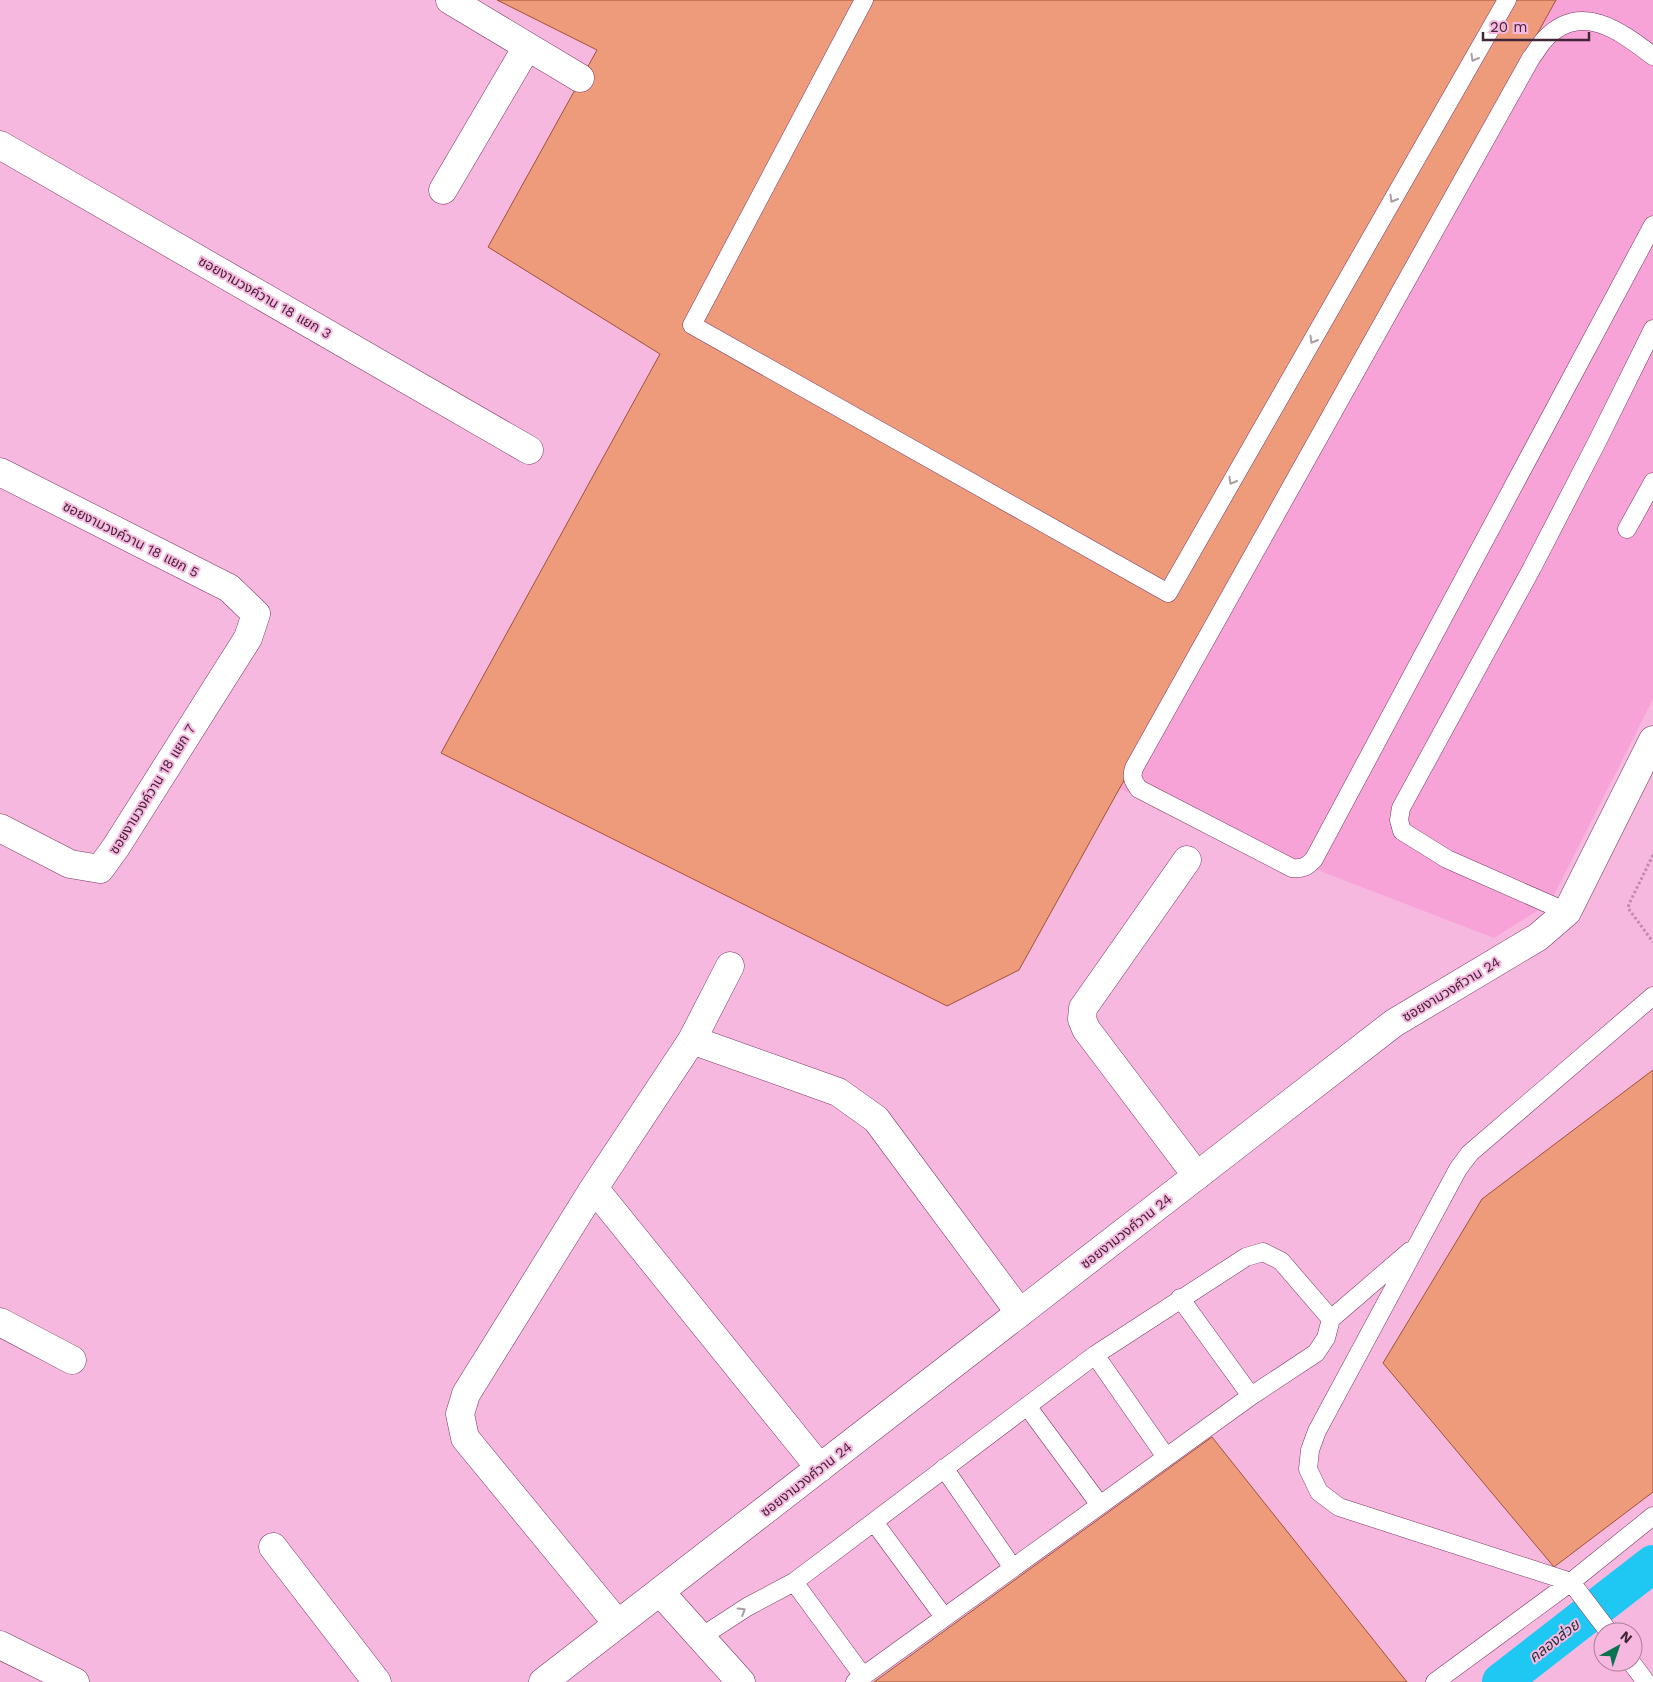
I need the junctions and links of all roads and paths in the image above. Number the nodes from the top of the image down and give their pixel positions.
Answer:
1 (450, 0) edge
2 (864, 0) edge
3 (1507, 0) edge
4 (527, 47) junction
5 (1653, 56) edge
6 (580, 78) dead end
7 (0, 145) edge
8 (443, 190) dead end
9 (1653, 225) edge
10 (1653, 329) edge
11 (529, 450) dead end
12 (0, 472) edge
13 (1653, 482) edge
14 (1627, 529) dead end
15 (256, 614) joint
16 (1653, 740) edge
17 (0, 828) edge
18 (1653, 855) edge
19 (1187, 860) dead end
20 (1567, 912) junction
21 (1653, 942) edge
22 (730, 966) dead end
23 (1653, 996) edge
24 (692, 1040) junction
25 (1197, 1176) junction
26 (594, 1188) junction
27 (1418, 1244) junction
28 (1180, 1298) junction
29 (1020, 1313) junction
30 (1331, 1319) junction
31 (0, 1322) edge
32 (1095, 1355) junction
33 (72, 1360) dead end
34 (1251, 1396) junction
35 (1027, 1406) junction
36 (1166, 1457) junction
37 (820, 1468) junction
38 (944, 1468) junction
39 (1100, 1505) junction
40 (1653, 1516) edge
41 (874, 1522) junction
42 (273, 1547) dead end
43 (1013, 1568) junction
44 (794, 1582) junction
45 (1571, 1582) junction
46 (660, 1592) junction
47 (944, 1618) junction
48 (1601, 1622) edge
49 (617, 1624) junction
50 (700, 1637) junction
51 (0, 1645) edge
52 (859, 1679) edge
53 (76, 1682) edge
54 (377, 1682) edge
55 (542, 1682) edge
56 (741, 1682) edge
57 (1435, 1682) edge

1 - 4 street
3 -> 2 lane
4 - 6 street
4 - 8 street
5 - 9 lane
7 - 11 street, ซอยงามวงค์วาน 18 แยก 3
10 - 20 lane
12 - 15 street, ซอยงามวงค์วาน 18 แยก 5
13 - 14 lane
15 - 17 street, ซอยงามวงค์วาน 18 แยก 7
16 - 20 street, ซอยงามวงศ์วาน 24
18 - 21 path
19 - 25 street
20 - 25 street, ซอยงามวงศ์วาน 24
22 - 24 street
23 - 27 lane
24 - 26 street
24 - 29 street
25 - 29 street, ซอยงามวงศ์วาน 24
26 - 37 street
26 - 49 street
27 - 30 lane
27 - 45 lane
28 - 30 lane
28 - 32 lane
28 - 34 lane
29 - 37 street, ซอยงามวงศ์วาน 24
30 - 34 lane
31 - 33 street
32 - 35 lane
32 - 36 lane
34 - 36 lane
35 - 38 lane
35 - 39 lane
36 - 39 lane
37 - 46 street, ซอยงามวงศ์วาน 24
38 - 41 lane
38 - 43 lane
39 - 43 lane
40 - 45 lane
41 - 44 lane
41 - 47 lane
42 - 54 street
43 - 47 lane
50 -> 44 lane
44 - 52 lane
45 - 48 lane
45 - 57 lane
46 - 49 street, ซอยงามวงศ์วาน 24
46 - 50 street
47 - 52 lane
49 - 55 street, ซอยงามวงศ์วาน 24
50 - 56 street
51 - 53 street

